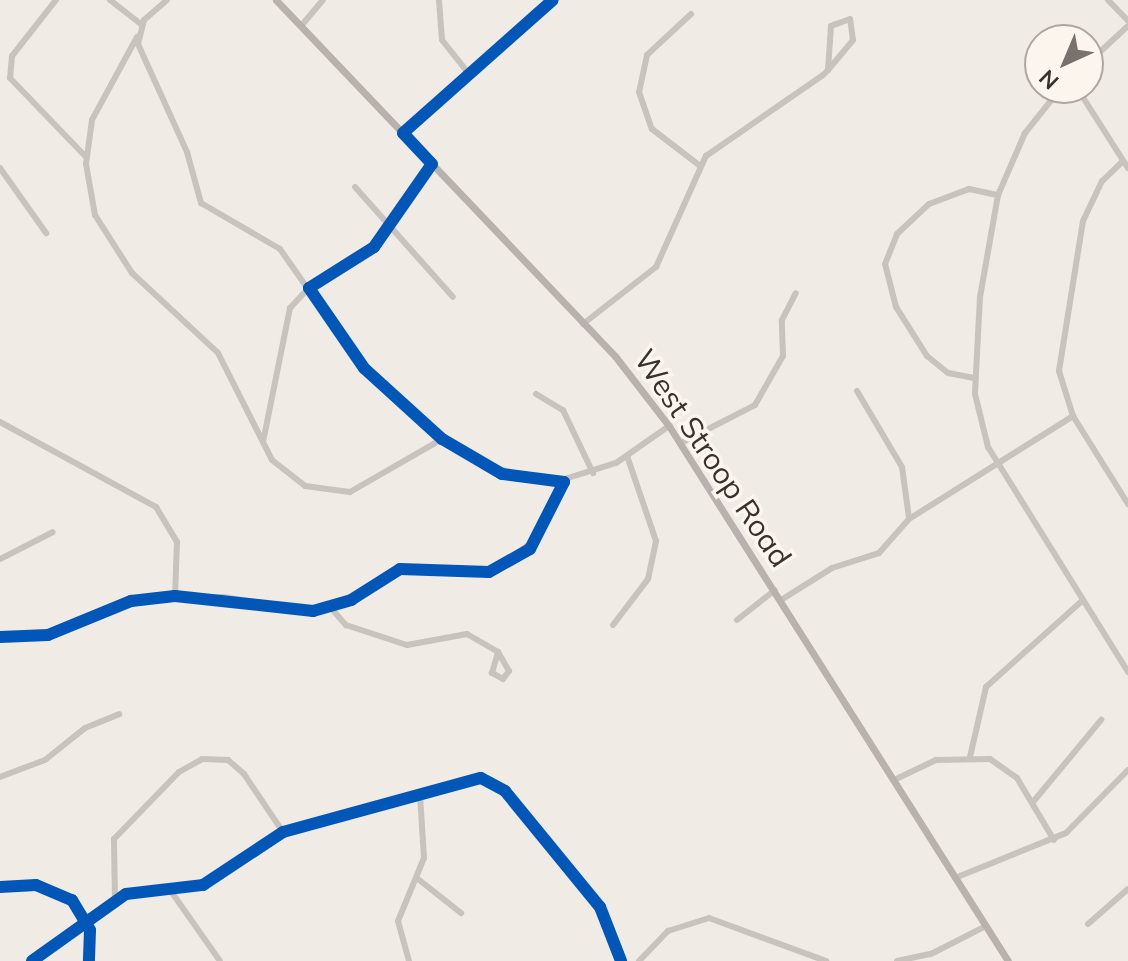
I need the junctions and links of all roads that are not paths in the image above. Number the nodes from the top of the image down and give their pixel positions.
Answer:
1 (56, 0) edge
2 (110, 0) edge
3 (167, 0) edge
4 (276, 0) edge
5 (323, 0) edge
6 (439, 0) edge
7 (553, 0) edge
8 (1108, 0) edge
9 (691, 14) dead end
10 (1128, 23) edge
11 (142, 25) junction
12 (301, 26) junction
13 (137, 37) junction
14 (1104, 47) edge
15 (825, 72) junction
16 (469, 74) junction
17 (1048, 104) edge
18 (1087, 104) edge
19 (403, 133) junction
20 (86, 157) junction
21 (1123, 161) junction
22 (432, 164) junction
23 (700, 166) junction
24 (0, 168) edge
25 (1128, 168) edge
26 (355, 187) dead end
27 (998, 195) junction
28 (388, 231) junction
29 (46, 233) dead end
30 (309, 288) junction
31 (796, 293) dead end
32 (453, 297) dead end
33 (583, 324) junction
34 (974, 378) junction
35 (857, 391) dead end
36 (536, 394) dead end
37 (1073, 416) junction
38 (0, 422) edge
39 (669, 426) junction
40 (442, 439) junction
41 (263, 442) junction
42 (681, 443) junction
43 (627, 456) junction
44 (995, 460) junction
45 (593, 473) junction
46 (564, 482) junction
47 (1128, 504) edge
48 (909, 519) junction
49 (53, 532) dead end
50 (0, 559) edge
51 (775, 590) junction
52 (175, 596) junction
53 (781, 600) junction
54 (1083, 600) junction
55 (331, 608) junction
56 (737, 620) dead end
57 (613, 625) dead end
58 (0, 637) edge
59 (498, 652) dead end
60 (1128, 672) edge
61 (119, 714) dead end
62 (1101, 720) dead end
63 (970, 757) junction
64 (1128, 770) edge
65 (0, 777) edge
66 (894, 780) junction
67 (420, 795) junction
68 (1033, 802) junction
69 (283, 832) junction
70 (1054, 840) junction
71 (955, 878) junction
72 (418, 879) junction
73 (0, 887) edge
74 (168, 887) junction
75 (1128, 889) edge
76 (115, 899) junction
77 (461, 913) dead end
78 (87, 918) junction
79 (1088, 924) dead end
80 (986, 926) junction
81 (32, 961) edge
82 (89, 961) edge
83 (220, 961) edge
84 (409, 961) edge
85 (621, 961) edge
86 (639, 961) edge
87 (826, 961) edge
88 (897, 961) edge
89 (1008, 961) edge

1 - 20 street
2 - 11 street
3 - 11 street
4 - 12 main road, West Stroop Road
5 - 12 street
6 - 16 street
7 - 16 street
8 - 10 street
9 - 23 street
10 - 14 street
11 - 13 street
12 - 19 main road, West Stroop Road
13 - 20 street
13 - 30 street
15 - 15 street
15 - 23 street
16 - 19 street
17 - 27 street
18 - 21 street
19 - 22 main road, West Stroop Road
20 - 41 street
21 - 25 street
21 - 37 street
22 - 28 street
22 - 33 main road, West Stroop Road
23 - 33 street
24 - 29 street
26 - 28 street
27 - 34 street
27 - 34 street
28 - 30 street
28 - 32 street
30 - 40 street
30 - 41 street
31 - 42 street
33 - 39 main road, West Stroop Road
34 - 44 street
35 - 48 street
36 - 45 street
37 - 44 street
37 - 47 street
38 - 52 street
39 - 42 main road, West Stroop Road
39 - 43 street
40 - 41 street
40 - 46 street
42 - 51 main road, West Stroop Road
43 - 45 street
43 - 57 street
44 - 48 street
44 - 54 street
45 - 46 street
46 - 55 street
48 - 53 street
49 - 50 street
51 - 53 main road, West Stroop Road
51 - 56 street
52 - 55 street
52 - 58 street
53 - 66 main road, West Stroop Road
54 - 60 street
54 - 63 street
55 - 59 street
61 - 65 street
62 - 68 street
63 - 66 street
63 - 68 street
64 - 70 street
66 - 71 main road, West Stroop Road
67 - 69 street
67 - 72 street
67 - 85 street
68 - 70 street
69 - 74 street
69 - 76 street
70 - 71 street
71 - 80 main road, West Stroop Road
72 - 77 street
72 - 84 street
73 - 78 street
74 - 76 street
74 - 83 street
75 - 79 street
76 - 78 street
78 - 81 street
78 - 82 street
80 - 88 street
80 - 89 main road, West Stroop Road
86 - 87 street

